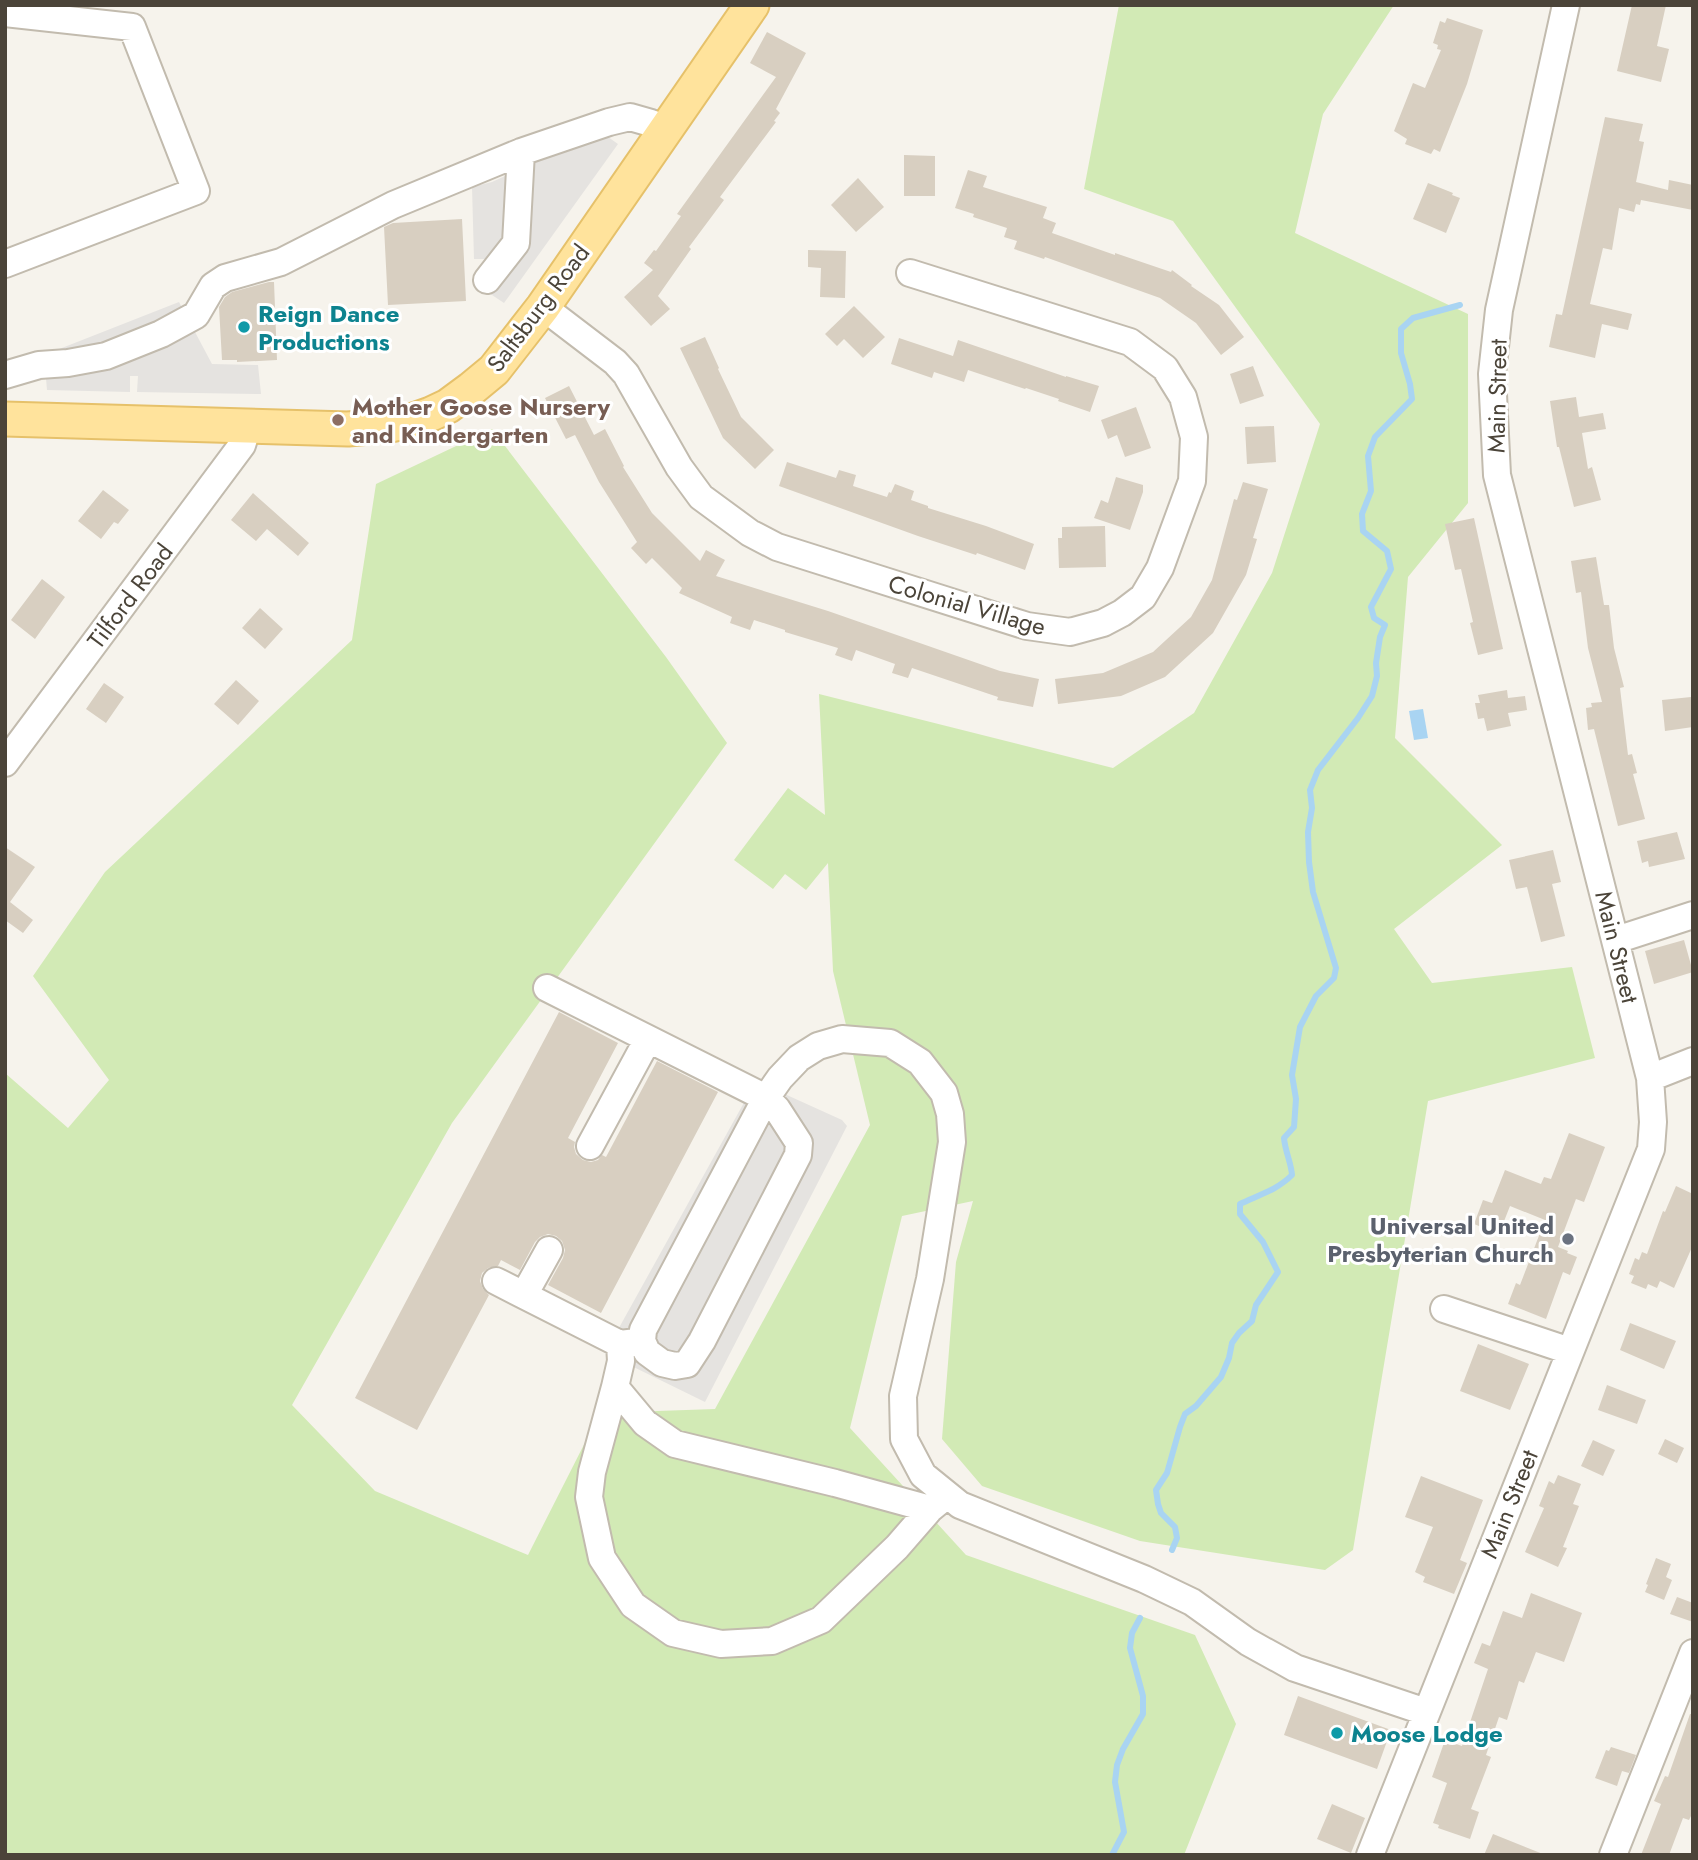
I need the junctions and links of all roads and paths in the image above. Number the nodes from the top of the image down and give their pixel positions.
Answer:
1 (752, 5) edge
2 (1566, 5) edge
3 (5, 13) edge
4 (665, 130) junction
5 (521, 152) junction
6 (5, 264) edge
7 (910, 273) dead end
8 (487, 280) dead end
9 (543, 307) junction
10 (5, 375) edge
11 (5, 419) edge
12 (248, 426) junction
13 (5, 763) edge
14 (1693, 915) edge
15 (1616, 940) junction
16 (547, 988) dead end
17 (648, 1039) junction
18 (1693, 1061) edge
19 (1650, 1078) junction
20 (766, 1098) junction
21 (590, 1146) dead end
22 (549, 1250) dead end
23 (496, 1281) dead end
24 (524, 1295) junction
25 (1444, 1310) dead end
26 (631, 1343) junction
27 (1570, 1351) junction
28 (615, 1387) junction
29 (939, 1502) junction
30 (1693, 1653) edge
31 (1426, 1712) junction
32 (1370, 1855) edge
33 (1613, 1855) edge

1 - 4 main road, Saltsburg Road
2 - 15 street, Main Street
3 - 6 street
4 - 5 street
4 - 9 main road, Saltsburg Road
5 - 8 street
5 - 10 street
7 - 9 street, Colonial Village
9 - 12 main road, Saltsburg Road
11 - 12 main road, Saltsburg Road
12 - 13 street, Tilford Road
14 - 15 street
15 - 19 street, Main Street
16 - 17 street
17 - 20 street
17 - 21 street
18 - 19 street
19 - 27 street, Main Street
20 - 26 street
20 - 26 street
20 - 29 street
22 - 24 street
23 - 24 street
24 - 26 street
25 - 27 street
26 - 28 street
27 - 31 street, Main Street
28 - 29 street
28 - 29 street
29 - 31 street
30 - 33 street
31 - 32 street, Main Street

